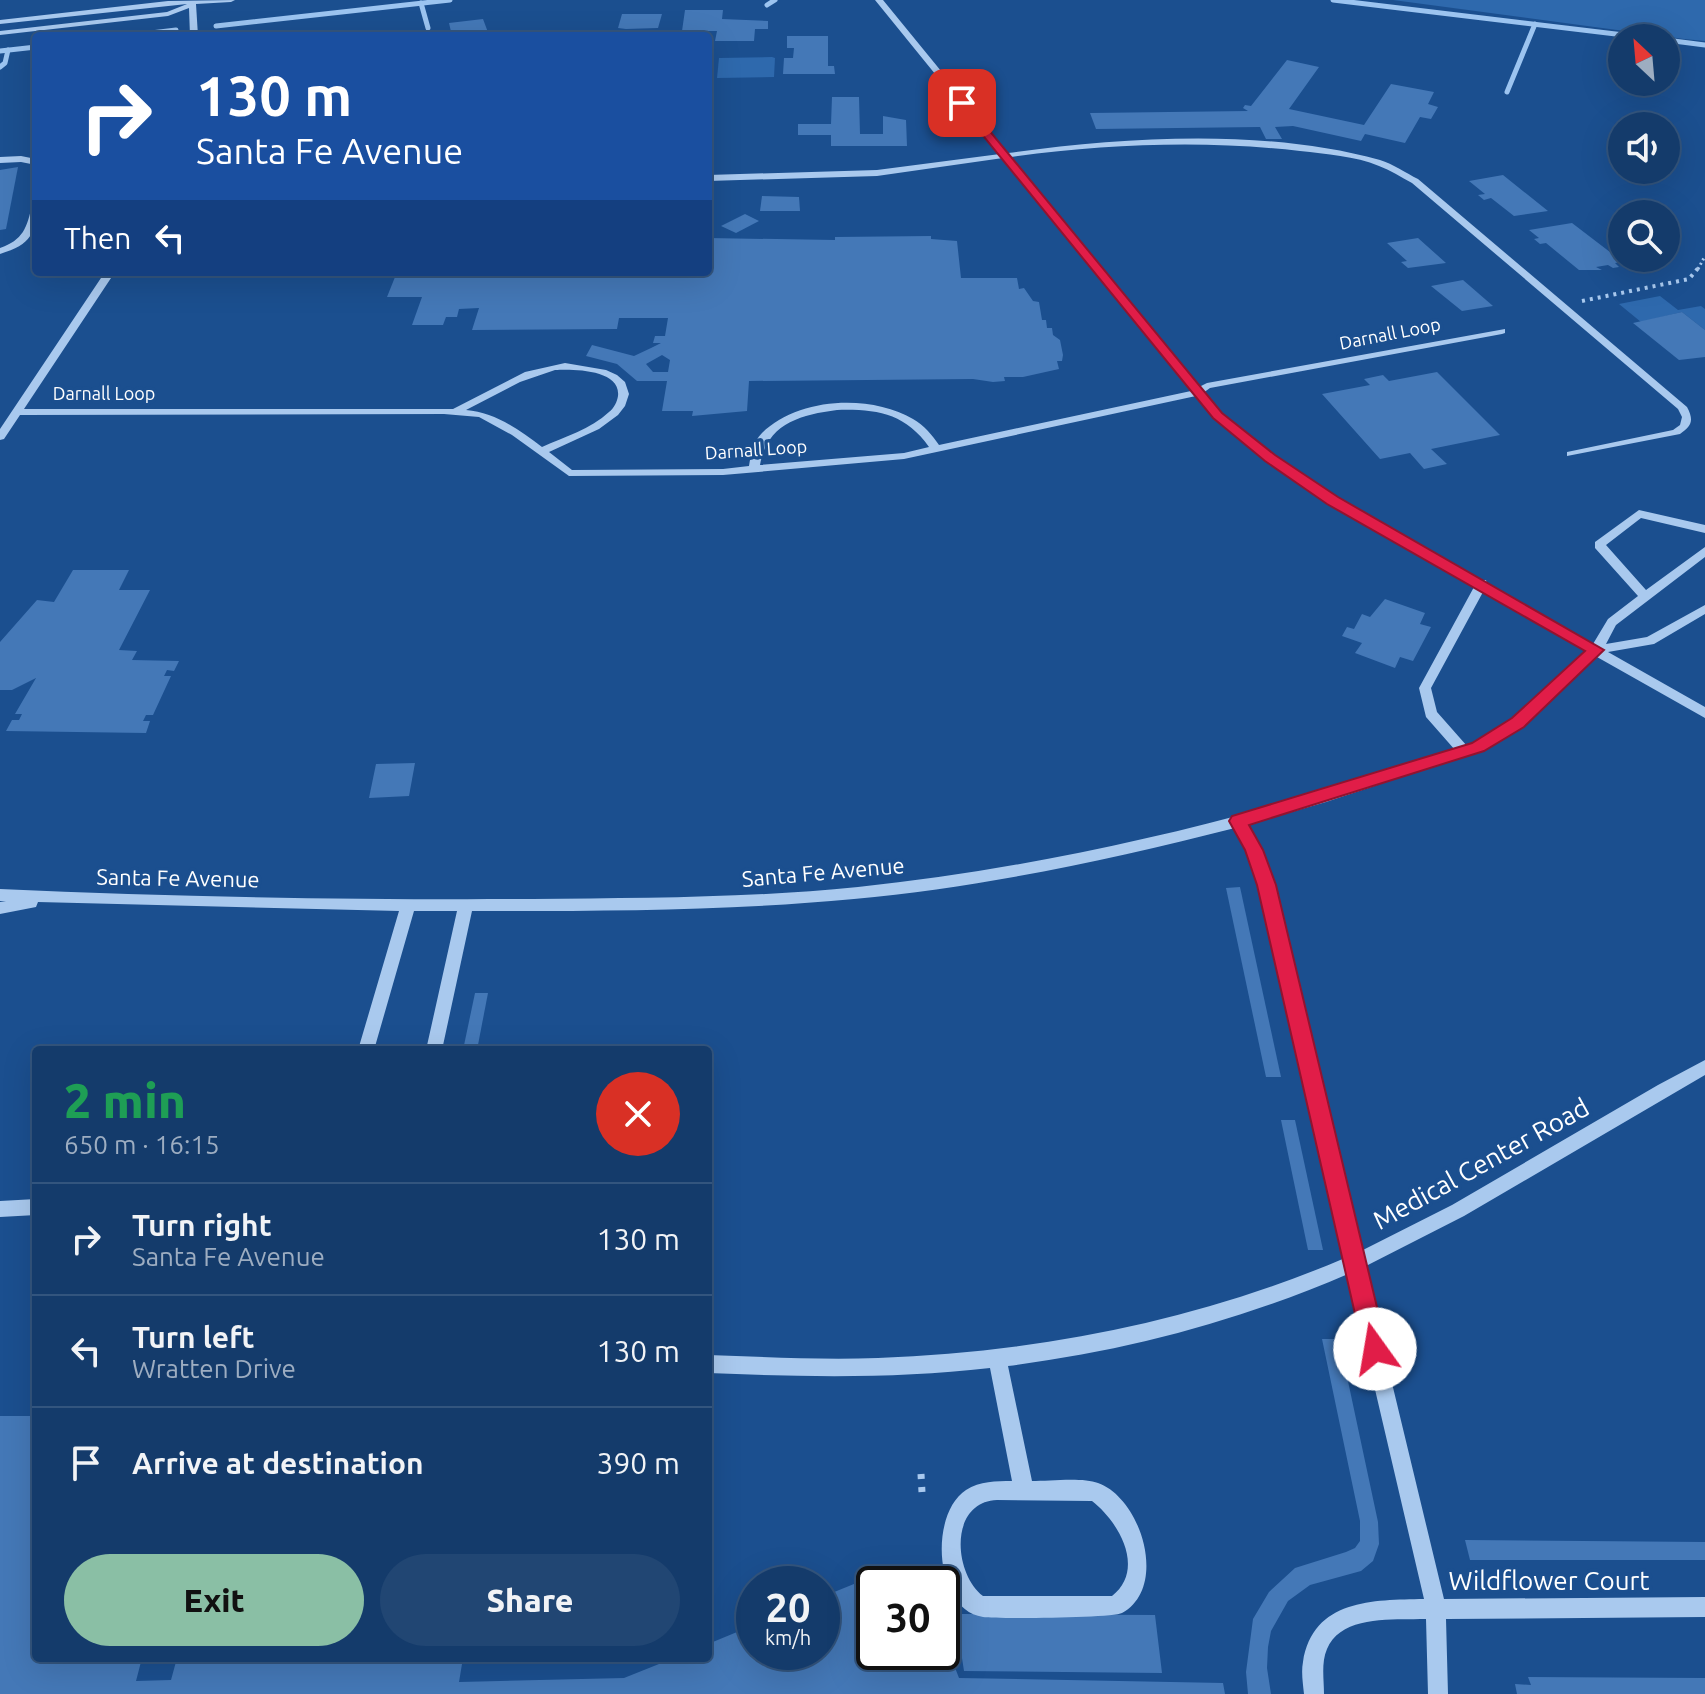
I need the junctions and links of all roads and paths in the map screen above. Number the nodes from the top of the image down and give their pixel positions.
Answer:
1 (231, 0) edge
2 (879, 0) edge
3 (192, 2) edge
4 (0, 22) edge
5 (194, 32) edge
6 (0, 33) edge
7 (1004, 156) junction
8 (0, 160) edge
9 (32, 161) edge
10 (712, 178) edge
11 (32, 224) edge
12 (0, 251) edge
13 (1705, 256) edge
14 (107, 276) edge
15 (1561, 305) junction
16 (1502, 331) dead end
17 (1196, 393) junction
18 (17, 412) junction
19 (454, 412) junction
20 (0, 437) edge
21 (936, 449) junction
22 (541, 452) junction
23 (1571, 454) dead end
24 (754, 469) junction
25 (1705, 529) edge
26 (1705, 551) edge
27 (1482, 583) junction
28 (1645, 596) junction
29 (1705, 609) edge
30 (1596, 650) junction
31 (1705, 713) edge
32 (1465, 752) junction
33 (1238, 821) junction
34 (0, 895) edge
35 (66, 898) junction
36 (408, 905) junction
37 (466, 905) junction
38 (0, 908) edge
39 (367, 1046) edge
40 (435, 1046) edge
41 (1705, 1067) edge
42 (32, 1207) edge
43 (0, 1209) edge
44 (1355, 1262) junction
45 (997, 1358) junction
46 (712, 1364) edge
47 (921, 1474) dead end
48 (1024, 1491) junction
49 (922, 1492) dead end
50 (1705, 1607) edge
51 (1436, 1609) junction
52 (1314, 1694) edge
53 (1438, 1694) edge

1 - 3 street
2 - 7 street
3 - 4 street
3 - 5 street
3 - 6 street
7 - 10 street
7 - 15 street
7 - 17 street
8 - 9 street
11 - 12 street
13 - 15 path
14 - 18 street
15 - 23 street
16 - 17 street, Darnall Loop
17 - 21 street, Darnall Loop
17 - 27 street
18 - 19 street, Darnall Loop
18 - 20 street
19 - 22 street, Darnall Loop
19 - 22 street
21 - 24 street, Darnall Loop
21 - 24 street
22 - 24 street, Darnall Loop
25 - 28 street
26 - 28 street, Santa Fe Avenue
27 - 30 street
27 - 32 street
28 - 30 street, Santa Fe Avenue
29 - 30 street
30 - 31 street
30 - 32 street, Santa Fe Avenue
32 - 33 street, Santa Fe Avenue
33 - 37 street, Santa Fe Avenue
33 - 44 street, Wildflower Court
34 - 35 street, Santa Fe Avenue
35 - 36 street, Santa Fe Avenue
35 - 38 street
36 - 37 street, Santa Fe Avenue
36 - 39 street
37 - 40 street
41 - 44 street, Medical Center Road
42 - 43 street
44 - 45 street, Medical Center Road
44 - 51 street, Wildflower Court
45 - 46 street, Medical Center Road
45 - 48 street
47 - 49 path
48 - 48 street
50 - 51 street, Wildflower Court
51 - 52 street
51 - 53 street

